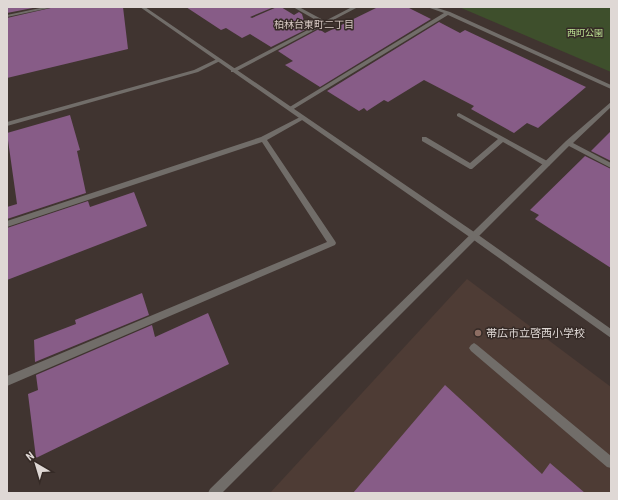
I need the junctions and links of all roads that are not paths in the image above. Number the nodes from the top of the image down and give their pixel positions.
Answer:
1 (52, 7) edge
2 (142, 7) edge
3 (295, 7) edge
4 (356, 7) edge
5 (429, 7) edge
6 (448, 13) junction
7 (7, 16) edge
8 (325, 23) junction
9 (219, 60) junction
10 (233, 71) junction
11 (611, 87) edge
12 (611, 104) edge
13 (290, 109) junction
14 (460, 115) dead end
15 (302, 118) junction
16 (7, 124) edge
17 (424, 138) dead end
18 (263, 139) junction
19 (502, 139) junction
20 (568, 144) junction
21 (547, 164) junction
22 (611, 166) edge
23 (7, 224) edge
24 (474, 236) junction
25 (611, 334) edge
26 (474, 348) dead end
27 (7, 381) edge
28 (611, 463) edge
29 (214, 493) edge

1 - 7 street
2 - 9 street
3 - 8 street
4 - 8 street
5 - 6 street
6 - 11 street
6 - 13 street
8 - 10 street
9 - 10 street
9 - 16 street
10 - 13 street
12 - 20 street
13 - 15 street
14 - 19 street
15 - 18 street
15 - 24 street
17 - 19 street
18 - 23 street
18 - 27 street
19 - 21 street
20 - 21 street
20 - 22 street
21 - 24 street
24 - 25 street
24 - 29 street
26 - 28 street

